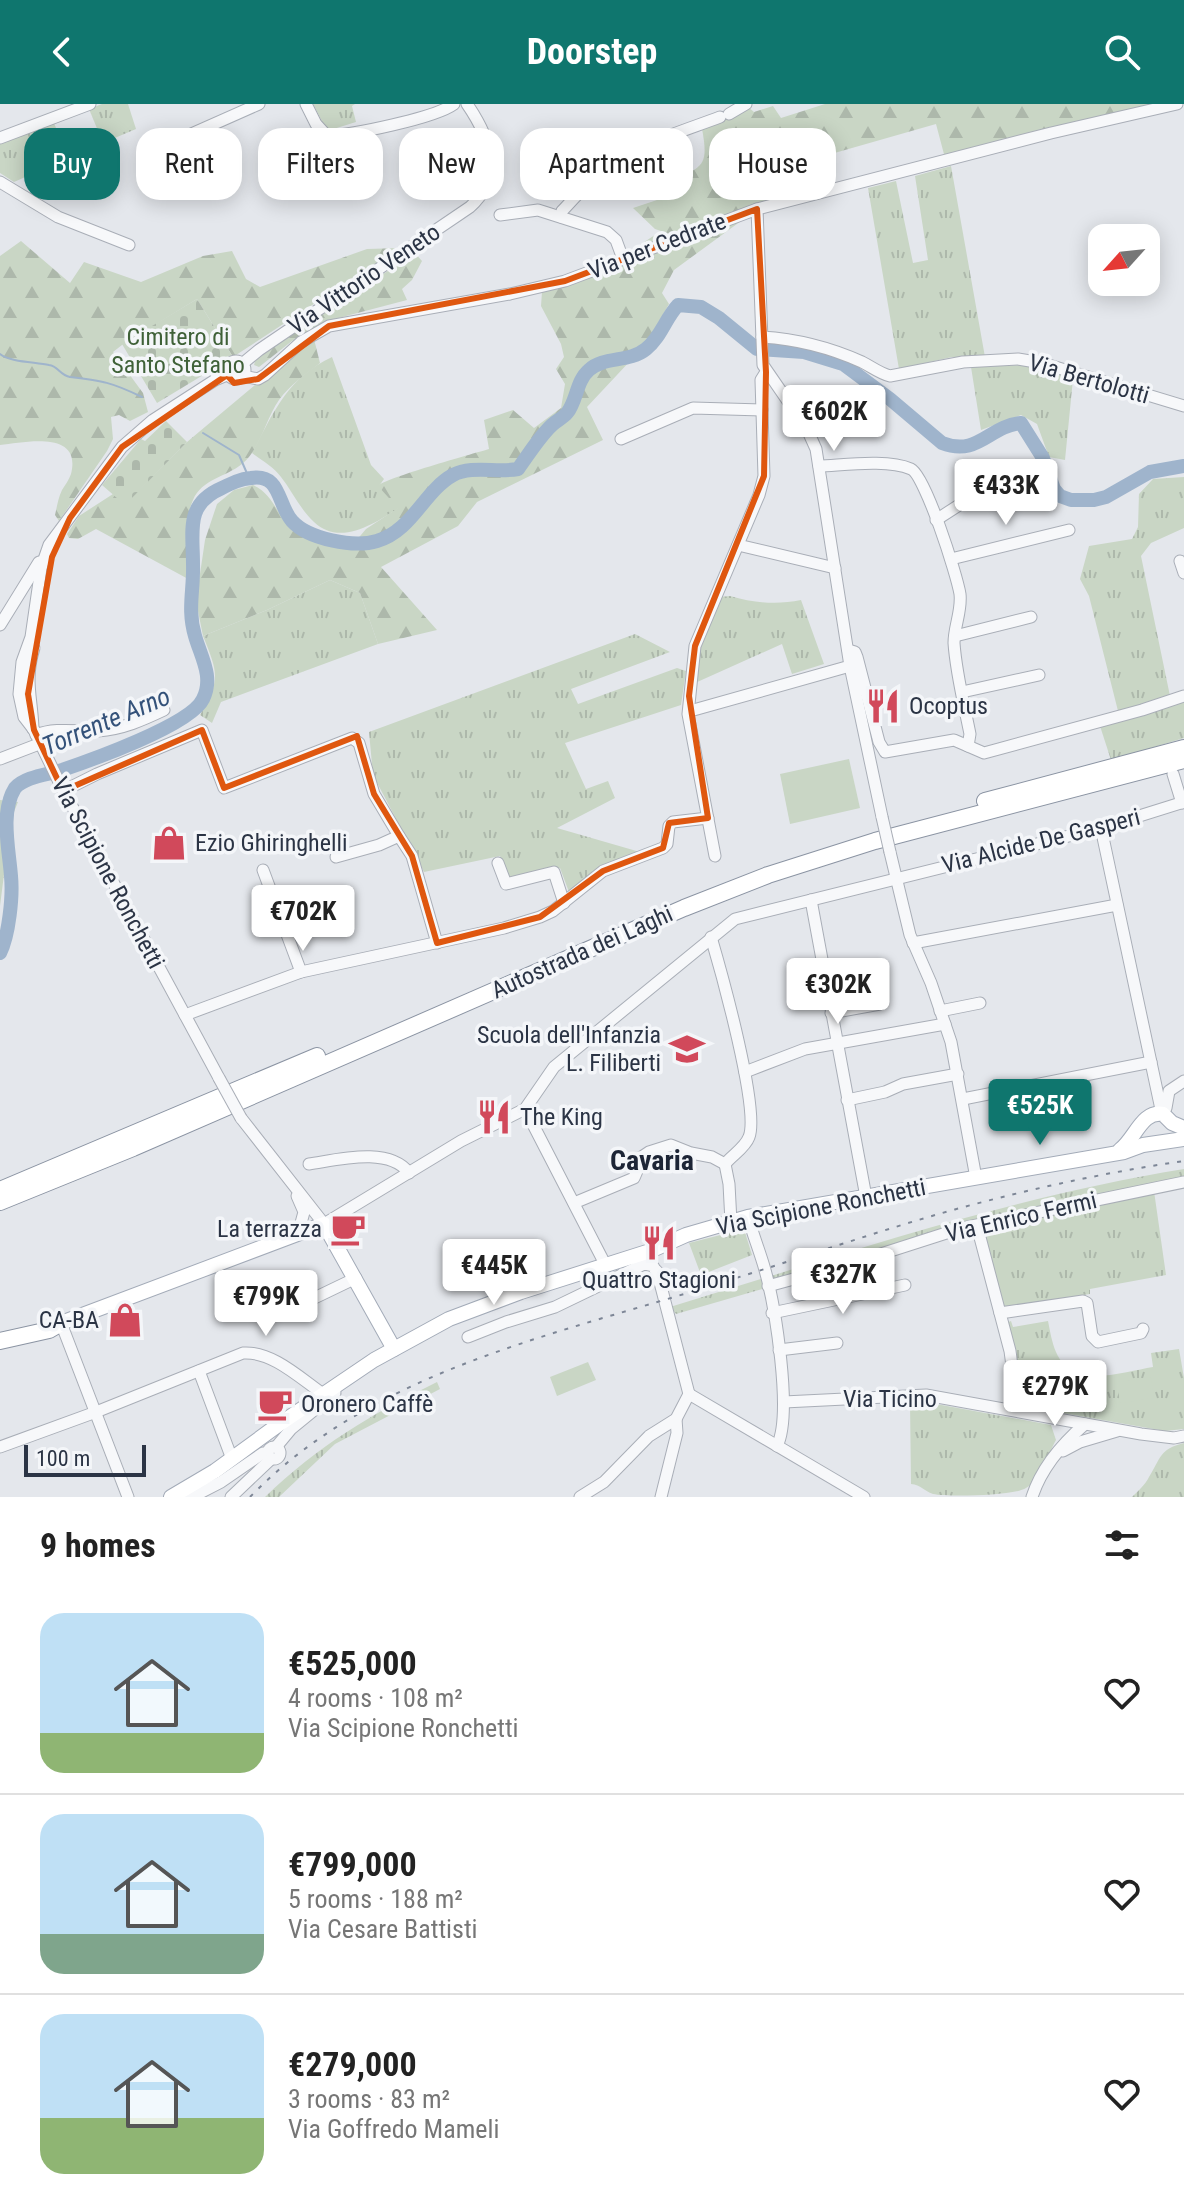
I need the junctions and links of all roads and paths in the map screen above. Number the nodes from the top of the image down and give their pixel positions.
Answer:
1 (90, 104) edge
2 (259, 104) edge
3 (306, 104) edge
4 (454, 104) edge
5 (467, 104) edge
6 (746, 104) edge
7 (1177, 104) edge
8 (205, 128) edge
9 (0, 138) edge
10 (0, 182) edge
11 (757, 209) junction
12 (500, 215) dead end
13 (561, 217) junction
14 (129, 245) dead end
15 (623, 259) junction
16 (762, 340) junction
17 (243, 370) junction
18 (766, 372) junction
19 (1184, 406) edge
20 (762, 410) junction
21 (621, 439) dead end
22 (819, 466) junction
23 (970, 498) dead end
24 (70, 518) junction
25 (936, 520) junction
26 (1069, 530) dead end
27 (738, 545) junction
28 (44, 555) junction
29 (951, 559) junction
30 (835, 568) junction
31 (41, 587) junction
32 (23, 590) junction
33 (11, 607) junction
34 (35, 610) junction
35 (1031, 617) dead end
36 (0, 625) edge
37 (955, 636) junction
38 (848, 650) junction
39 (850, 666) junction
40 (1039, 675) dead end
41 (962, 692) junction
42 (1184, 696) edge
43 (164, 710) dead end
44 (690, 711) junction
45 (36, 736) junction
46 (968, 746) junction
47 (1184, 748) edge
48 (0, 759) edge
49 (1184, 760) edge
50 (1173, 774) dead end
51 (61, 787) junction
52 (1183, 802) edge
53 (708, 818) junction
54 (1101, 828) junction
55 (399, 836) junction
56 (715, 856) dead end
57 (336, 857) dead end
58 (498, 863) dead end
59 (263, 870) dead end
60 (896, 878) junction
61 (811, 900) junction
62 (564, 903) junction
63 (1117, 905) junction
64 (711, 937) junction
65 (437, 943) junction
66 (913, 943) junction
67 (301, 972) junction
68 (980, 1003) dead end
69 (880, 1004) dead end
70 (940, 1011) junction
71 (831, 1013) junction
72 (185, 1015) junction
73 (945, 1024) junction
74 (836, 1044) junction
75 (1151, 1062) junction
76 (745, 1072) junction
77 (958, 1074) junction
78 (1184, 1080) edge
79 (1156, 1083) junction
80 (963, 1099) junction
81 (847, 1100) junction
82 (525, 1109) junction
83 (1162, 1120) edge
84 (1184, 1139) edge
85 (1160, 1144) junction
86 (133, 1148) junction
87 (1112, 1154) junction
88 (309, 1164) dead end
89 (725, 1164) junction
90 (409, 1173) junction
91 (285, 1175) junction
92 (976, 1178) junction
93 (1184, 1182) edge
94 (0, 1190) edge
95 (866, 1197) junction
96 (0, 1202) edge
97 (574, 1203) junction
98 (0, 1209) edge
99 (748, 1217) junction
100 (731, 1222) junction
101 (324, 1224) junction
102 (977, 1226) junction
103 (298, 1234) junction
104 (650, 1251) junction
105 (605, 1264) junction
106 (658, 1275) junction
107 (356, 1278) junction
108 (905, 1285) dead end
109 (768, 1286) junction
110 (304, 1303) dead end
111 (772, 1313) junction
112 (1000, 1313) junction
113 (61, 1323) junction
114 (1143, 1329) dead end
115 (468, 1337) dead end
116 (7, 1339) edge
117 (837, 1343) dead end
118 (394, 1349) junction
119 (779, 1350) junction
120 (199, 1371) junction
121 (328, 1390) junction
122 (689, 1394) junction
123 (784, 1402) junction
124 (1018, 1411) junction
125 (96, 1412) junction
126 (1050, 1417) junction
127 (676, 1419) junction
128 (1091, 1425) junction
129 (1120, 1431) junction
130 (1184, 1436) edge
131 (1080, 1442) junction
132 (777, 1446) junction
133 (0, 1447) edge
134 (1058, 1452) junction
135 (271, 1453) junction
136 (232, 1459) junction
137 (177, 1494) edge
138 (128, 1497) edge
139 (231, 1497) edge
140 (580, 1497) edge
141 (661, 1497) edge
142 (864, 1497) edge
143 (1032, 1497) edge

1 - 9 street
2 - 8 street
3 - 4 street
5 - 17 street, Via Vittorio Veneto
6 - 13 street
7 - 11 street, Via per Cedrate
10 - 14 street
11 - 15 street, Via per Cedrate
11 - 16 street
12 - 13 street
13 - 15 street
15 - 17 street, Via per Cedrate
16 - 18 street
16 - 19 street, Via Bertolotti
17 - 24 street, Via Vittorio Veneto
18 - 20 street
18 - 22 street
20 - 21 street
20 - 27 street
22 - 25 street
22 - 30 street
23 - 25 street
24 - 28 street, Via Vittorio Veneto
24 - 31 street, Via Vittorio Veneto
25 - 29 street
26 - 29 street
27 - 30 street
27 - 44 street
28 - 31 street, Via Vittorio Veneto
28 - 32 street
29 - 37 street
30 - 38 street
31 - 32 street
31 - 34 street, Via Scipione Ronchetti
31 - 45 street, Via Scipione Ronchetti
32 - 33 street
33 - 34 street
33 - 36 street
34 - 45 street, Via Scipione Ronchetti
35 - 37 street
37 - 41 street
38 - 39 street
38 - 46 street
39 - 44 street
39 - 60 street, bridge
40 - 41 street
41 - 46 street
42 - 46 street
43 - 45 street
44 - 53 street
45 - 48 street
45 - 51 street, Via Scipione Ronchetti
47 - 94 highway, Autostrada dei Laghi
49 - 86 highway, Autostrada dei Laghi
50 - 52 street
51 - 55 street
51 - 72 street, Via Scipione Ronchetti
52 - 54 street, Via Alcide De Gasperi
53 - 56 street
53 - 62 street
54 - 60 street, Via Alcide De Gasperi
54 - 63 street
55 - 57 street
55 - 65 street
58 - 62 street
59 - 67 street
60 - 61 street, Via Alcide De Gasperi
60 - 66 street
61 - 64 street, Via Alcide De Gasperi
61 - 71 street
62 - 65 street
63 - 66 street
63 - 75 street
64 - 76 street
64 - 82 street, Via Alcide De Gasperi
65 - 67 street
66 - 70 street
67 - 72 street
68 - 70 street
69 - 71 street
70 - 73 street
71 - 74 street
72 - 91 street, Via Scipione Ronchetti, bridge
73 - 74 street
73 - 77 street
74 - 76 street
74 - 81 street
75 - 79 street
75 - 80 street
76 - 89 street
77 - 80 street
77 - 81 street
78 - 79 street
78 - 83 street
79 - 83 street
80 - 92 street
81 - 95 street
82 - 90 street
82 - 97 street
83 - 85 main road
83 - 85 main road
83 - 87 main road
84 - 85 main road, Via Scipione Ronchetti
85 - 87 main road, Via Scipione Ronchetti
86 - 96 highway, Autostrada dei Laghi
86 - 98 highway
87 - 92 main road, Via Scipione Ronchetti
88 - 90 street
89 - 97 street
89 - 100 street
90 - 101 street
91 - 101 street
91 - 103 street
92 - 95 main road, Via Scipione Ronchetti
93 - 102 street, Via Enrico Fermi
95 - 99 main road, Via Scipione Ronchetti
97 - 105 street
99 - 100 main road, Via Scipione Ronchetti
99 - 109 street
100 - 104 main road, Via Scipione Ronchetti
101 - 103 main road
101 - 107 main road
102 - 109 street, Via Enrico Fermi
102 - 112 street
103 - 113 main road
104 - 105 main road, Via Scipione Ronchetti
104 - 106 street
105 - 118 main road, Via Scipione Ronchetti
106 - 115 street
106 - 122 street
107 - 110 street
107 - 118 main road
108 - 111 street
109 - 111 street
111 - 119 street
112 - 114 street
112 - 124 street
113 - 116 highway
113 - 125 street
117 - 119 street
118 - 121 main road, Via Scipione Ronchetti
119 - 123 street
120 - 121 street
120 - 125 street
120 - 136 street
121 - 135 street
121 - 136 main road, Via Scipione Ronchetti
122 - 127 street
122 - 132 street
123 - 124 street, Via Ticino
123 - 132 street
124 - 126 street, Via Ticino
125 - 133 street
125 - 138 street
126 - 128 street, Via Ticino
126 - 134 street
127 - 140 street
127 - 141 street
128 - 129 street, Via Ticino
128 - 131 street
128 - 134 street
129 - 130 street, Via Ticino
129 - 131 street
131 - 134 street
132 - 142 street
134 - 143 street
135 - 137 street
135 - 139 street
136 - 137 main road, Via Scipione Ronchetti

